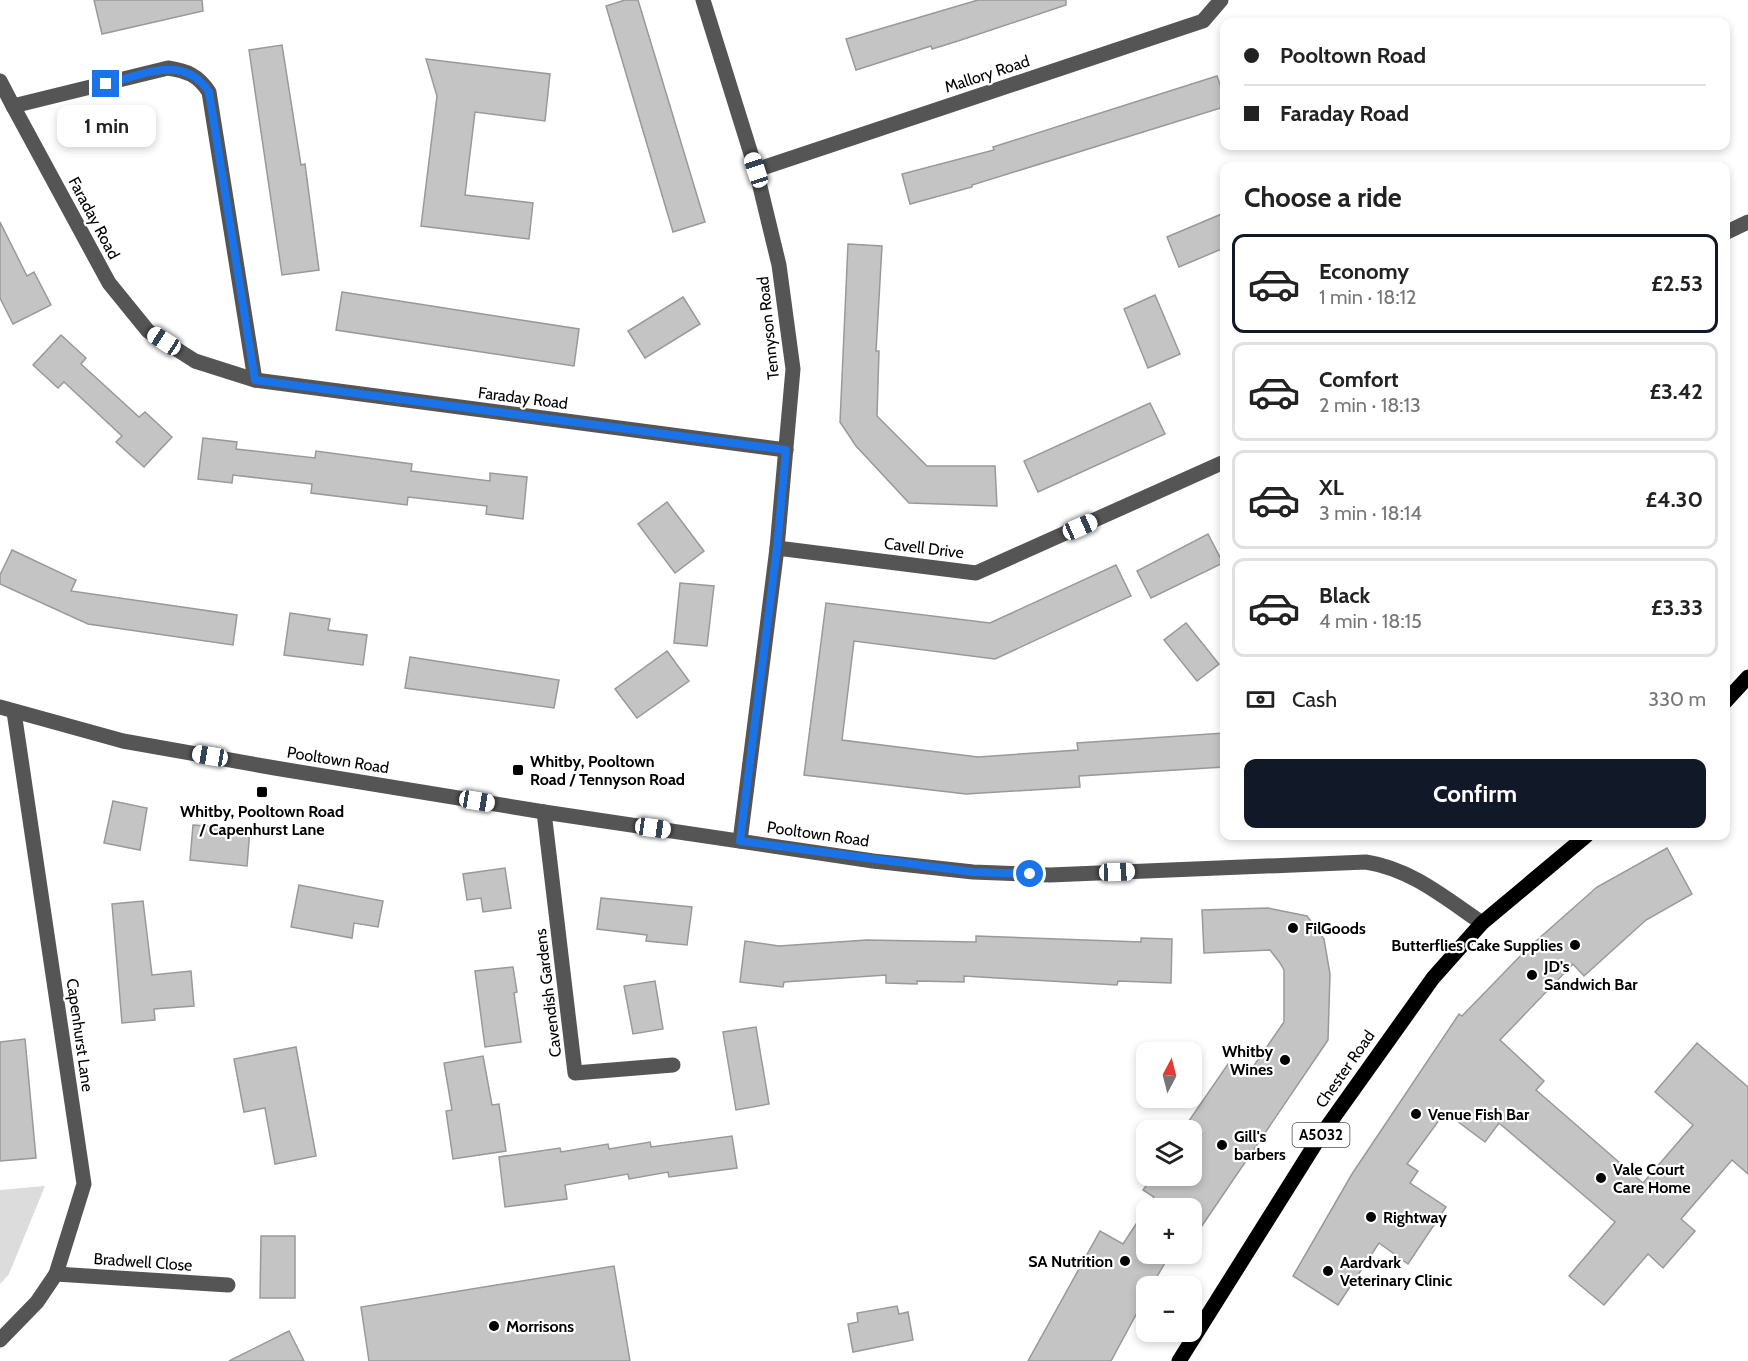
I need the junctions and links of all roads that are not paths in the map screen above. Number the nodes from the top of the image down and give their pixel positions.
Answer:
1 (703, 0) edge
2 (1221, 0) edge
3 (0, 81) edge
4 (13, 106) junction
5 (756, 170) junction
6 (1748, 222) edge
7 (1730, 231) edge
8 (255, 380) junction
9 (786, 450) junction
10 (1220, 464) edge
11 (777, 548) junction
12 (1748, 677) edge
13 (1730, 697) edge
14 (7, 710) edge
15 (544, 812) junction
16 (1581, 840) edge
17 (740, 841) junction
18 (1482, 923) junction
19 (673, 1065) dead end
20 (56, 1274) junction
21 (228, 1286) dead end
22 (0, 1340) edge
23 (1179, 1361) edge

1 - 5 street, Tennyson Road
2 - 5 street, Mallory Road
3 - 4 street, Faraday Road
4 - 8 street, Faraday Road
4 - 8 street
5 - 9 street, Tennyson Road
6 - 7 street
8 - 9 street, Faraday Road
9 - 11 street, Tennyson Road
10 - 11 street, Cavell Drive
11 - 17 street, Tennyson Road
12 - 13 main road
14 - 15 street, Pooltown Road
14 - 20 street, Capenhurst Lane
15 - 17 street, Pooltown Road
15 - 19 street, Cavendish Gardens
16 - 18 main road, Chester Road / A5032
17 - 18 street, Pooltown Road
18 - 23 main road, Chester Road / A5032
20 - 21 street, Bradwell Close
20 - 22 street, Capenhurst Lane

